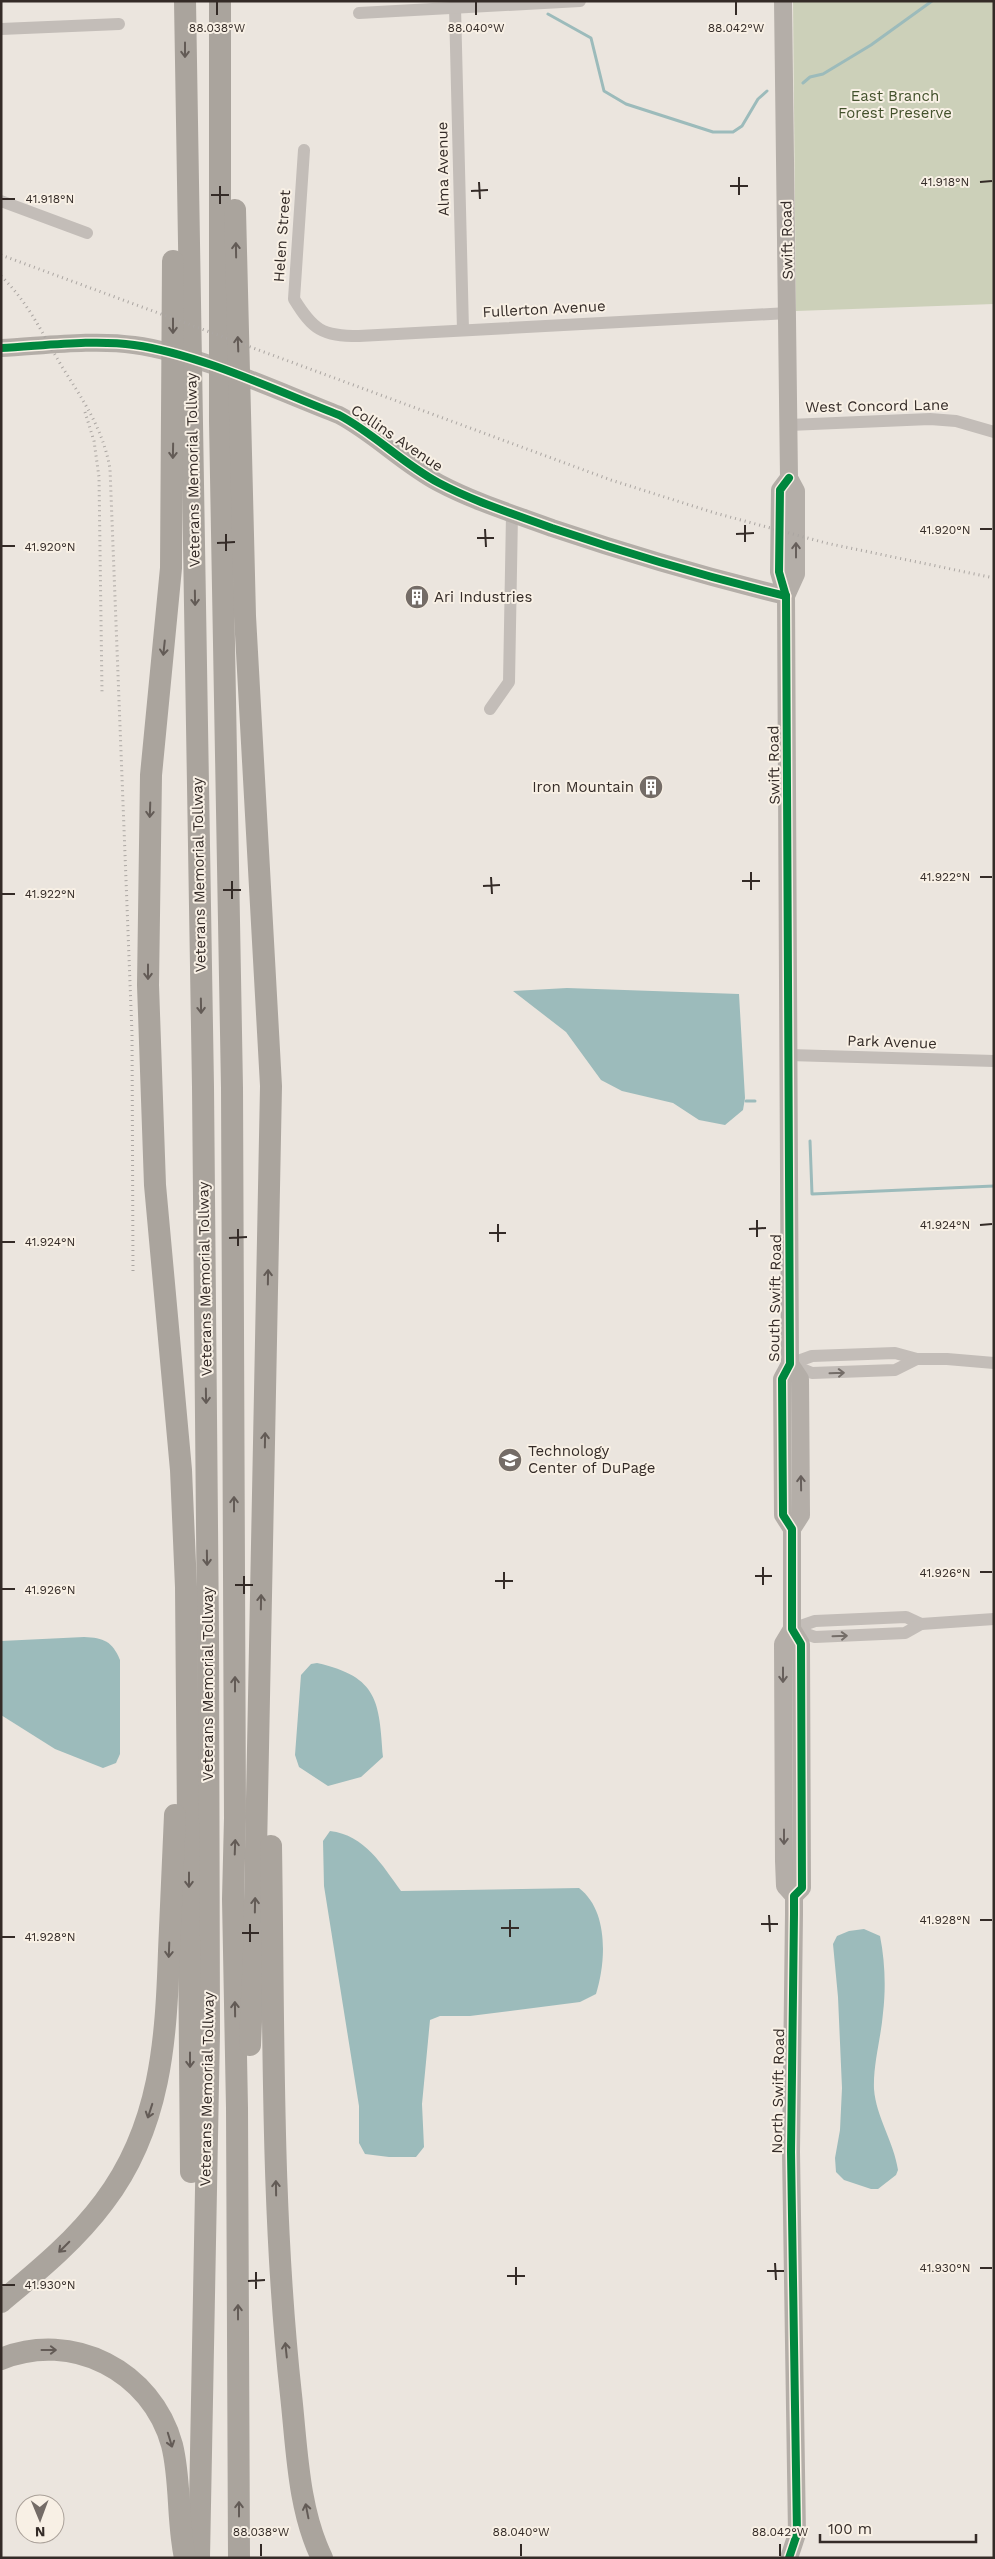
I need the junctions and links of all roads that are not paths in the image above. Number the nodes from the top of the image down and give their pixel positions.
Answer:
1 (185, 1) edge
2 (220, 1) edge
3 (580, 1) edge
4 (783, 1) edge
5 (455, 7) junction
6 (359, 13) dead end
7 (119, 24) dead end
8 (1, 29) edge
9 (304, 150) dead end
10 (1, 201) edge
11 (87, 232) dead end
12 (788, 313) junction
13 (307, 320) joint
14 (463, 330) junction
15 (1, 348) edge
16 (183, 406) junction
17 (230, 424) junction
18 (789, 425) junction
19 (994, 432) edge
20 (512, 514) junction
21 (786, 596) junction
22 (490, 709) dead end
23 (789, 1055) junction
24 (994, 1061) edge
25 (917, 1359) junction
26 (994, 1363) edge
27 (790, 1364) junction
28 (186, 1587) junction
29 (994, 1619) edge
30 (792, 1629) junction
31 (261, 1633) junction
32 (238, 2285) junction
33 (1, 2302) edge
34 (1, 2359) edge
35 (198, 2499) junction
36 (797, 2534) junction
37 (186, 2558) edge
38 (199, 2558) edge
39 (239, 2558) edge
40 (322, 2558) edge
41 (789, 2558) edge
42 (804, 2558) edge

1 -> 16 highway, Veterans Memorial Tollway
17 -> 2 highway, Veterans Memorial Tollway
3 - 5 street
4 - 12 street, Swift Road
5 - 6 street
5 - 14 street, Alma Avenue
7 - 8 street
9 - 13 street, Helen Street
10 - 11 street
12 - 14 street, Fullerton Avenue
12 - 18 street, Swift Road
13 - 14 street, Fullerton Avenue
15 - 20 street, Collins Avenue
16 -> 28 highway
16 -> 35 highway, Veterans Memorial Tollway
31 -> 17 highway
32 -> 17 highway, Veterans Memorial Tollway
18 - 19 street, West Concord Lane
18 - 21 street, Swift Road
20 - 21 street, Collins Avenue
20 - 22 street
21 - 23 street, Swift Road
23 - 24 street, Park Avenue
23 - 27 street, South Swift Road
25 - 26 street
25 - 27 street
27 -> 25 street
27 - 30 street, South Swift Road
28 -> 33 highway
28 -> 35 highway
29 - 30 street
30 - 36 street, North Swift Road
32 -> 31 highway
40 -> 31 highway
39 -> 32 highway, Veterans Memorial Tollway
34 -> 37 highway
35 - 38 highway, Veterans Memorial Tollway
36 - 41 street, North Swift Road
36 - 42 street, North Swift Road

